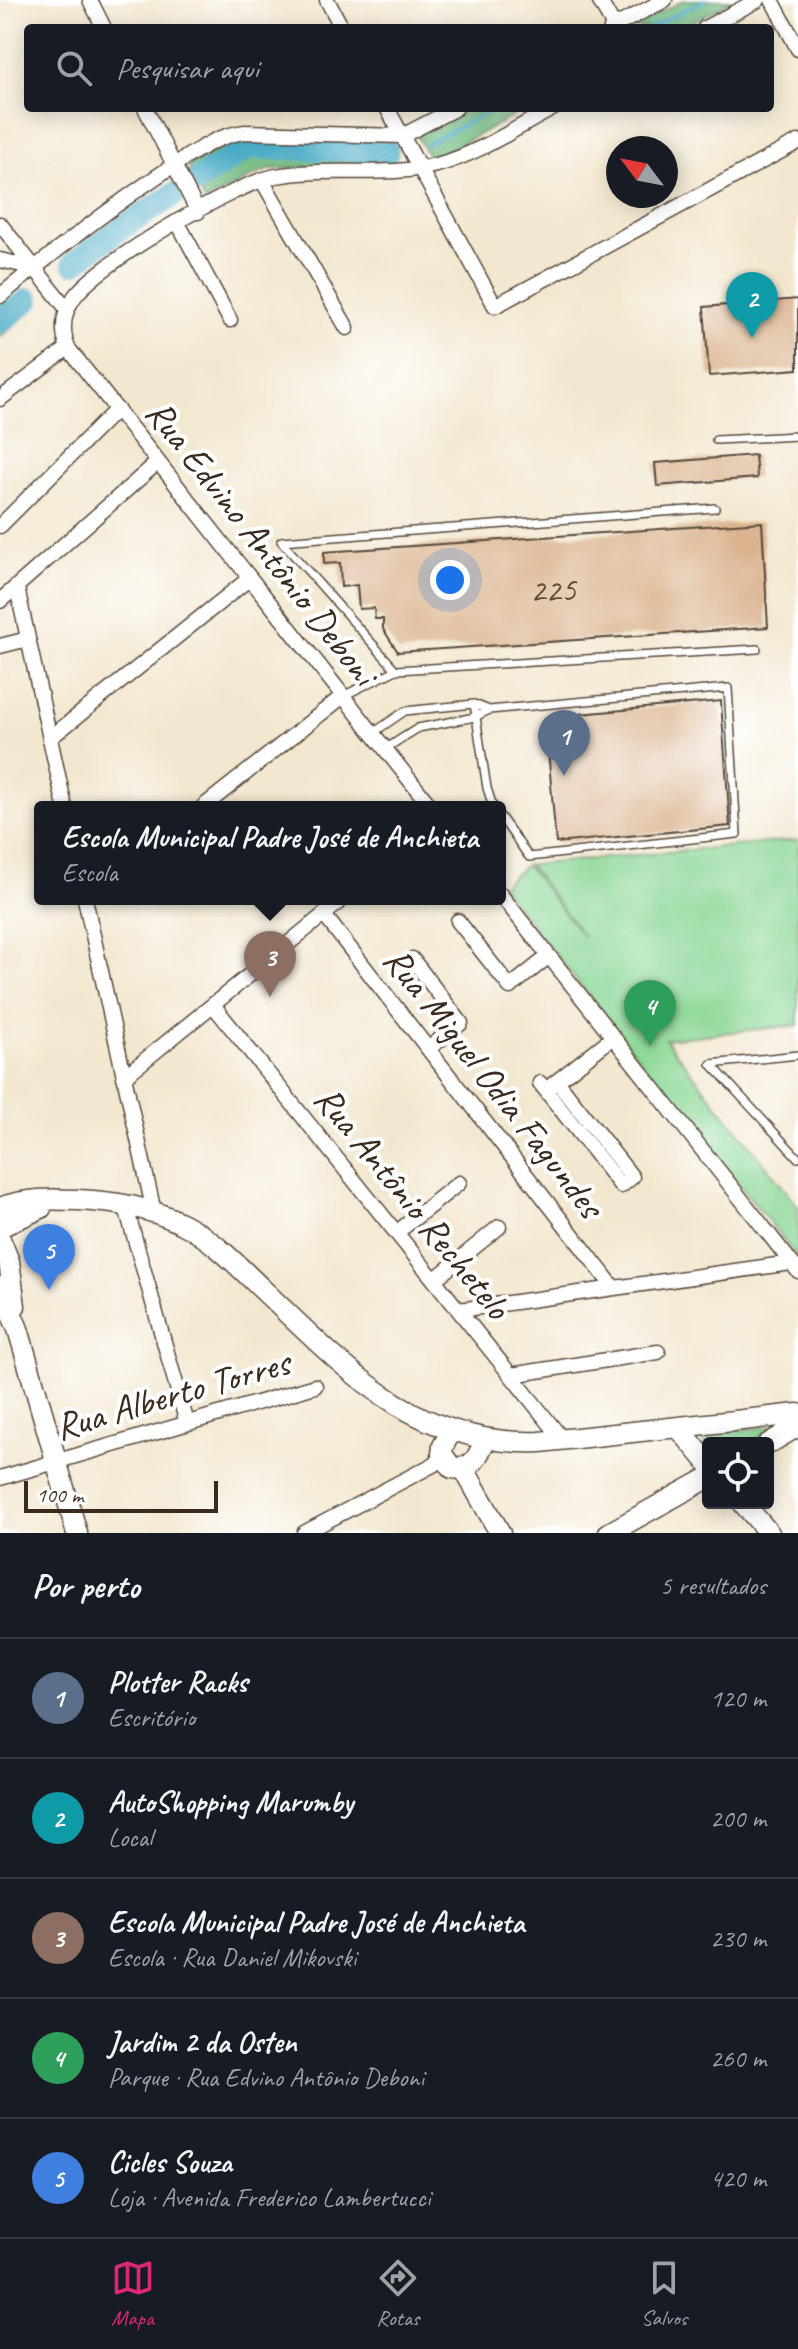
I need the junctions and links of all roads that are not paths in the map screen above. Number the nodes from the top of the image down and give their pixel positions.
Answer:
1 (90, 0) edge
2 (327, 0) edge
3 (599, 0) edge
4 (665, 0) edge
5 (758, 0) edge
6 (772, 0) edge
7 (102, 24) edge
8 (340, 24) edge
9 (611, 24) edge
10 (618, 24) edge
11 (713, 24) edge
12 (798, 49) edge
13 (147, 112) edge
14 (389, 112) edge
15 (448, 112) edge
16 (546, 112) edge
17 (402, 136) junction
18 (798, 142) edge
19 (420, 168) junction
20 (176, 169) junction
21 (262, 180) junction
22 (198, 212) junction
23 (178, 223) junction
24 (0, 224) edge
25 (0, 260) edge
26 (35, 268) junction
27 (0, 296) edge
28 (67, 309) junction
29 (230, 320) dead end
30 (347, 328) dead end
31 (68, 348) junction
32 (0, 399) edge
33 (117, 409) junction
34 (798, 436) edge
35 (716, 440) dead end
36 (158, 462) junction
37 (715, 508) dead end
38 (0, 526) edge
39 (250, 578) junction
40 (17, 588) junction
41 (0, 601) edge
42 (28, 639) junction
43 (0, 646) edge
44 (757, 649) dead end
45 (396, 670) junction
46 (343, 696) junction
47 (474, 704) junction
48 (489, 710) junction
49 (475, 717) junction
50 (373, 733) junction
51 (50, 738) junction
52 (385, 749) junction
53 (64, 801) edge
54 (211, 801) edge
55 (426, 801) edge
56 (490, 801) edge
57 (506, 824) edge
58 (506, 902) edge
59 (87, 905) edge
60 (336, 905) edge
61 (324, 915) junction
62 (458, 921) dead end
63 (549, 956) junction
64 (412, 959) dead end
65 (213, 1005) junction
66 (613, 1037) junction
67 (428, 1049) junction
68 (798, 1055) edge
69 (124, 1077) junction
70 (548, 1085) junction
71 (798, 1158) edge
72 (459, 1183) dead end
73 (80, 1200) junction
74 (125, 1204) junction
75 (0, 1208) edge
76 (154, 1212) junction
77 (0, 1227) edge
78 (499, 1227) dead end
79 (396, 1233) junction
80 (0, 1239) edge
81 (795, 1267) edge
82 (434, 1280) junction
83 (0, 1287) edge
84 (614, 1288) junction
85 (459, 1310) junction
86 (18, 1329) junction
87 (658, 1352) dead end
88 (511, 1375) junction
89 (315, 1386) dead end
90 (798, 1414) edge
91 (187, 1423) junction
92 (798, 1426) edge
93 (678, 1427) junction
94 (452, 1430) junction
95 (485, 1439) junction
96 (563, 1440) junction
97 (774, 1440) edge
98 (702, 1456) edge
99 (444, 1459) junction
100 (56, 1461) junction
101 (464, 1469) junction
102 (0, 1478) edge
103 (702, 1481) edge
104 (748, 1509) edge
105 (77, 1533) edge
106 (304, 1533) edge
107 (500, 1533) edge
108 (609, 1533) edge
109 (769, 1533) edge

1 - 7 street
2 - 8 street
3 - 9 street
4 - 10 street
5 - 11 street
6 - 12 street
13 - 20 street
14 - 17 street
15 - 17 street
16 - 19 street
17 - 19 street
17 - 20 street
18 - 19 street
19 - 21 street
20 - 22 street
20 - 26 street
21 - 22 street
21 - 30 street
22 - 23 street
23 - 28 street
23 - 29 street
24 - 26 street
25 - 26 street
26 - 27 street
26 - 28 street
28 - 31 street
31 - 32 street
31 - 33 street, Rua Edvino Antônio Deboni
33 - 36 street, Rua Edvino Antônio Deboni
33 - 38 street
34 - 35 lane
36 - 39 street, Rua Edvino Antônio Deboni
36 - 40 street
37 - 45 lane
39 - 46 street, Rua Edvino Antônio Deboni
39 - 51 street
40 - 41 street
40 - 42 street
42 - 43 street
42 - 51 street
44 - 45 lane
45 - 46 lane
46 - 50 street, Rua Edvino Antônio Deboni
46 - 54 street
47 - 48 lane
47 - 49 lane
47 - 50 lane
48 - 49 lane
48 - 57 lane
49 - 52 lane
49 - 56 lane
50 - 52 street, Rua Edvino Antônio Deboni
51 - 53 street
52 - 55 street, Rua Edvino Antônio Deboni
58 - 63 street
59 - 69 street
60 - 61 street
61 - 65 street
61 - 67 street, Rua Miguel Odia Fagundes
62 - 63 street
63 - 66 street
64 - 67 street
65 - 69 street
65 - 79 street, Rua Antônio Rechetelo
66 - 70 street
66 - 81 street
67 - 84 street, Rua Miguel Odia Fagundes
68 - 71 lane
69 - 76 street
70 - 70 street
72 - 79 street
73 - 74 main road
73 - 75 main road
73 - 77 main road
74 - 76 main road
74 - 91 street
76 - 94 main road
78 - 82 street
79 - 82 street, Rua Antônio Rechetelo
80 - 86 main road
81 - 84 street
82 - 85 street, Rua Antônio Rechetelo
83 - 86 main road
84 - 85 street
85 - 88 street, Rua Antônio Rechetelo
86 - 100 main road
87 - 88 street
88 - 96 street, Rua Antônio Rechetelo
89 - 91 street, Rua Alberto Torres
90 - 93 main road
91 - 100 street, Rua Alberto Torres
92 - 97 main road
93 - 96 main road
93 - 98 main road
94 - 95 main road
94 - 99 main road
95 - 96 main road
95 - 101 main road
99 - 101 main road
99 - 106 street
100 - 102 street, Rua Alberto Torres
100 - 105 main road
101 - 107 main road
103 - 108 main road
104 - 109 main road

